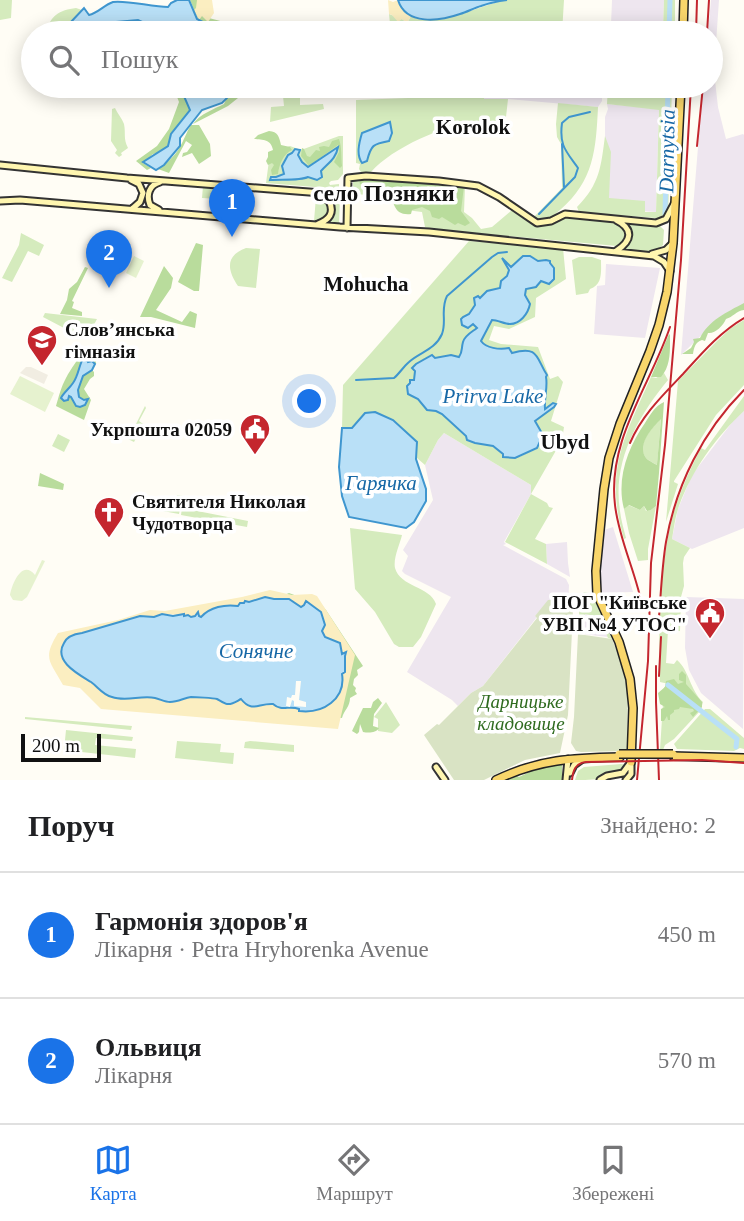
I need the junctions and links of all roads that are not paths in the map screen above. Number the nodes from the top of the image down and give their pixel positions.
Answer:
1 (684, 0) edge
2 (683, 21) edge
3 (680, 98) edge
4 (0, 165) edge
5 (127, 178) junction
6 (170, 181) junction
7 (317, 193) junction
8 (348, 195) junction
9 (0, 201) edge
10 (674, 204) junction
11 (132, 209) junction
12 (163, 212) junction
13 (614, 219) junction
14 (314, 225) junction
15 (347, 228) junction
16 (673, 243) junction
17 (616, 251) junction
18 (649, 255) junction
19 (670, 271) junction
20 (619, 756) junction
21 (744, 757) edge
22 (586, 758) junction
23 (568, 759) junction
24 (631, 762) junction
25 (436, 767) dead end
26 (569, 778) edge
27 (445, 780) edge
28 (496, 780) edge
29 (600, 780) edge
30 (626, 780) edge

1 - 2 main road
3 - 10 main road
4 - 5 main road
5 - 6 main road
5 - 11 main road
6 - 7 main road
6 - 12 main road
7 - 8 main road
7 - 14 main road
8 - 13 main road
8 - 15 main road
9 - 11 main road
10 - 13 main road
10 - 16 main road
11 - 12 main road
12 - 14 main road
13 - 17 main road
14 - 15 main road
15 - 17 main road
16 - 18 main road
16 - 19 main road
17 - 18 main road
18 - 19 main road
19 - 24 main road
20 - 21 main road, bridge
20 - 22 main road
20 - 23 main road
22 - 23 main road
22 - 26 main road
23 - 26 main road
23 - 28 main road
24 - 29 main road
24 - 30 main road
25 - 27 main road

